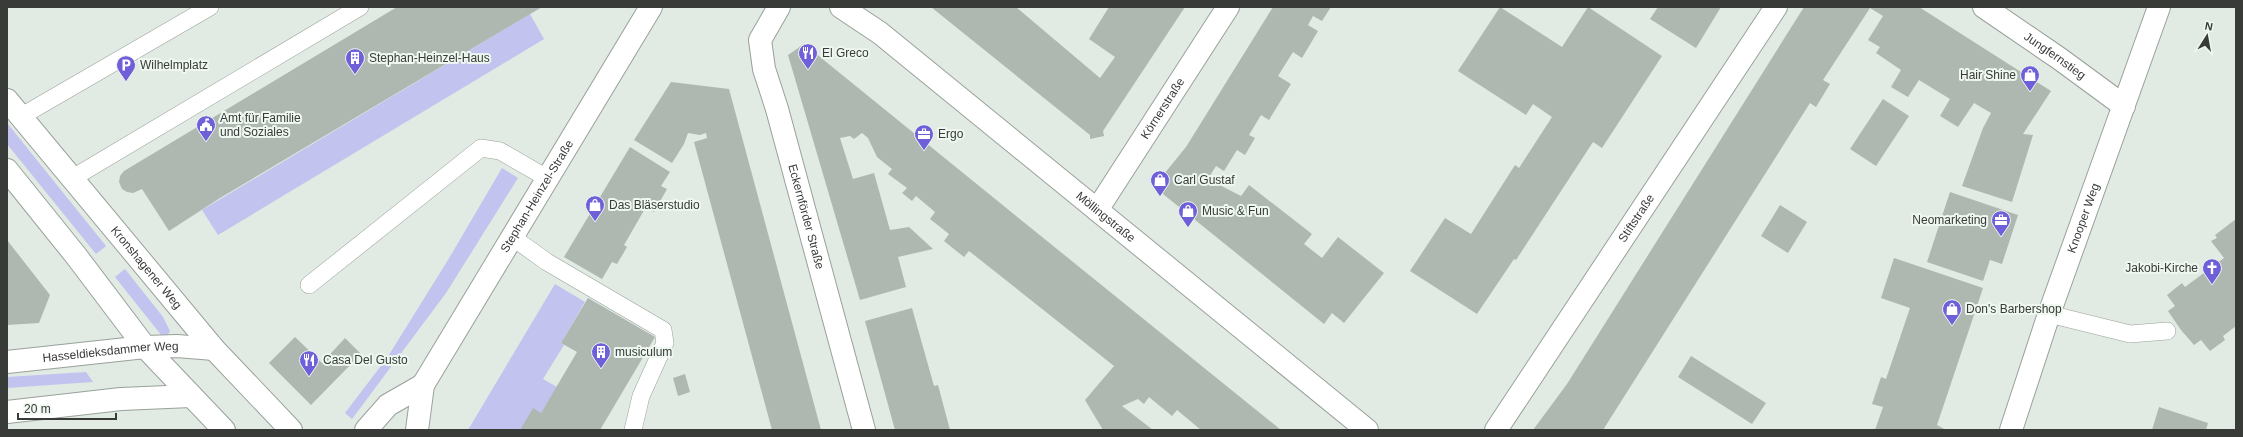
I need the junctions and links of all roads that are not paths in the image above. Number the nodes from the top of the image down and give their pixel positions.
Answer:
1 (208, 7) edge
2 (360, 7) edge
3 (651, 7) edge
4 (779, 7) edge
5 (841, 7) edge
6 (1228, 7) edge
7 (1776, 7) edge
8 (1984, 7) edge
9 (2159, 7) edge
10 (7, 100) edge
11 (2124, 106) junction
12 (20, 117) junction
13 (7, 170) edge
14 (547, 178) junction
15 (71, 179) junction
16 (1097, 210) junction
17 (512, 237) junction
18 (309, 285) dead end
19 (2050, 314) junction
20 (2166, 331) dead end
21 (145, 347) junction
22 (214, 349) junction
23 (7, 362) edge
24 (423, 385) junction
25 (191, 396) junction
26 (7, 412) edge
27 (224, 430) edge
28 (291, 430) edge
29 (366, 430) edge
30 (417, 430) edge
31 (633, 430) edge
32 (864, 430) edge
33 (1367, 430) edge
34 (1496, 430) edge
35 (2011, 430) edge

1 - 12 lane
2 - 15 lane
3 - 14 street, Stephan-Heinzel-Straße
4 - 32 street, Eckernförder Straße
5 - 16 street, Möllingstraße
6 - 16 street, Körnerstraße
7 - 34 street, Stiftstraße
8 - 11 street, Jungfernstieg
9 - 11 street, Knooper Weg
10 - 12 street, Kronshagener Weg
11 - 19 street, Knooper Weg
12 - 15 street, Kronshagener Weg
13 - 21 street
14 - 17 street, Stephan-Heinzel-Straße
14 - 18 lane
15 - 22 street, Kronshagener Weg
16 - 33 street, Möllingstraße
17 - 24 street, Stephan-Heinzel-Straße
17 - 31 lane
19 - 20 lane
19 - 35 street, Knooper Weg
21 - 22 street, Hasseldieksdammer Weg
21 - 23 street, Hasseldieksdammer Weg
21 - 25 street
22 - 28 street, Kronshagener Weg
24 - 29 street, Stephan-Heinzel-Straße
24 - 30 street, Stephan-Heinzel-Straße
25 - 26 street
25 - 27 street

